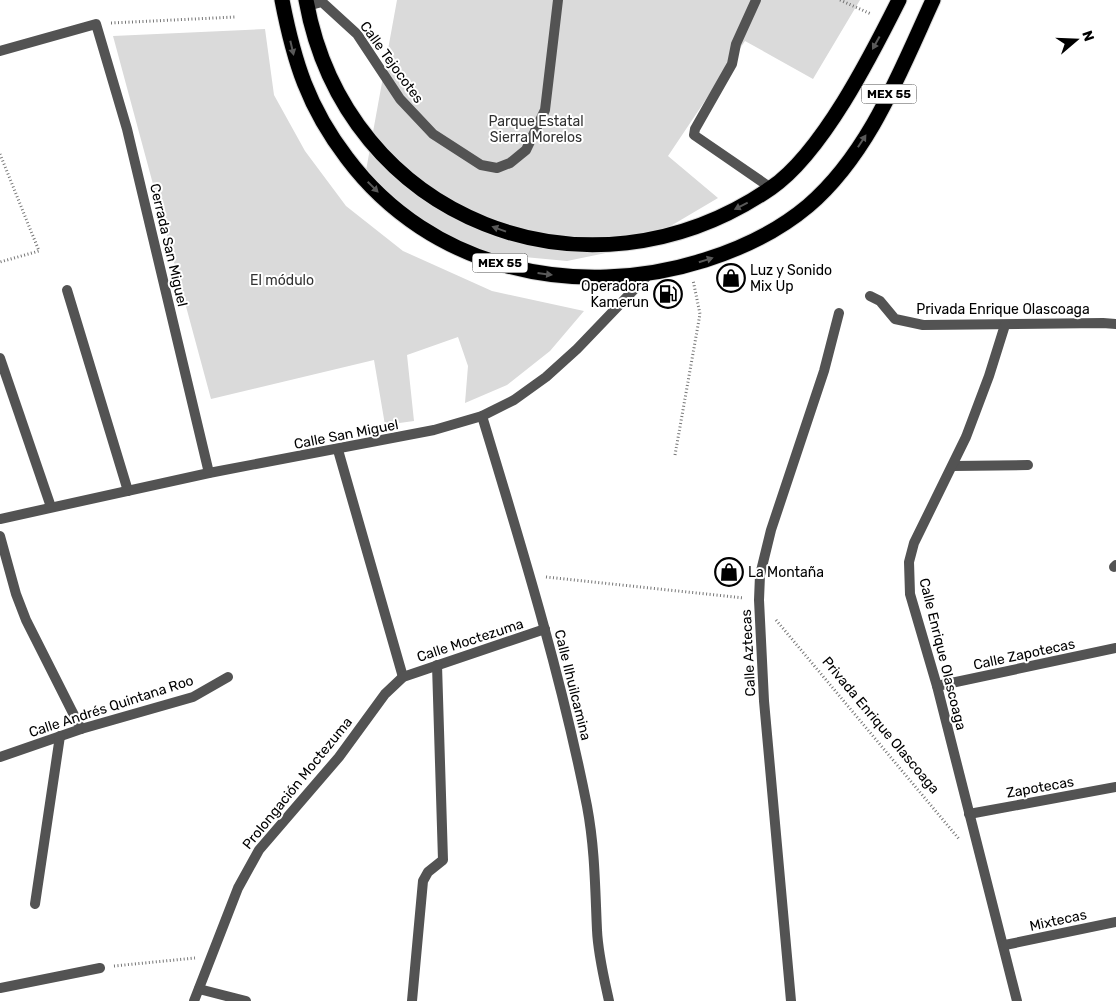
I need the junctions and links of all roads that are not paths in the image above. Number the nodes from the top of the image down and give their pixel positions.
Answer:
1 (282, 0) edge
2 (558, 0) edge
3 (756, 0) edge
4 (899, 0) edge
5 (933, 0) edge
6 (322, 1) edge
7 (306, 3) edge
8 (0, 51) edge
9 (771, 188) junction
10 (648, 275) junction
11 (67, 290) dead end
12 (870, 296) dead end
13 (839, 313) dead end
14 (1116, 324) edge
15 (1005, 326) junction
16 (0, 358) edge
17 (482, 416) junction
18 (338, 450) junction
19 (1028, 465) dead end
20 (953, 466) junction
21 (209, 473) junction
22 (128, 490) junction
23 (51, 507) junction
24 (0, 519) edge
25 (0, 536) edge
26 (545, 629) junction
27 (1116, 648) edge
28 (437, 665) junction
29 (228, 677) dead end
30 (403, 677) junction
31 (938, 686) junction
32 (81, 729) junction
33 (60, 736) junction
34 (0, 758) edge
35 (1116, 787) edge
36 (969, 814) junction
37 (35, 904) dead end
38 (1116, 922) edge
39 (1005, 945) junction
40 (100, 968) road end
41 (0, 988) edge
42 (199, 989) junction
43 (194, 1001) edge
44 (246, 1001) edge
45 (412, 1001) edge
46 (609, 1001) edge
47 (791, 1001) edge
48 (1017, 1001) edge

1 -> 10 highway, MEX 55
2 - 6 street, Calle Tejocotes
3 - 9 street
4 -> 9 highway, MEX 55
10 -> 5 highway, MEX 55
6 - 7 street, Calle Tejocotes
9 -> 7 highway, MEX 55
8 - 21 street, Cerrada San Miguel
10 - 17 street, Calle San Miguel
11 - 22 street
12 - 15 street, Privada Enrique Olascoaga
13 - 47 street, Calle Aztecas
14 - 15 street, Privada Enrique Olascoaga
15 - 20 street, Calle Enrique Olascoaga
16 - 23 street
17 - 18 street, Calle San Miguel
17 - 26 street, Calle Ilhuilcamina
18 - 21 street, Calle San Miguel
18 - 30 street
19 - 20 street
20 - 31 street, Calle Enrique Olascoaga
21 - 22 street, Calle San Miguel
22 - 23 street, Calle San Miguel
23 - 24 street, Calle San Miguel
25 - 32 street
26 - 28 street, Calle Moctezuma
26 - 46 street, Calle Ilhuilcamina
27 - 31 street, Calle Zapotecas
28 - 30 street, Calle Moctezuma
28 - 45 street
29 - 32 street, Calle Andrés Quintana Roo
30 - 42 street, Prolongación Moctezuma
31 - 36 street, Calle Enrique Olascoaga
32 - 33 street, Calle Andrés Quintana Roo
33 - 34 street, Calle Andrés Quintana Roo
33 - 37 street
35 - 36 street, Zapotecas
36 - 39 street, Calle Enrique Olascoaga
38 - 39 street, Mixtecas
39 - 48 street, Calle Enrique Olascoaga
40 - 41 street
42 - 43 street, Prolongación Moctezuma
42 - 44 street

